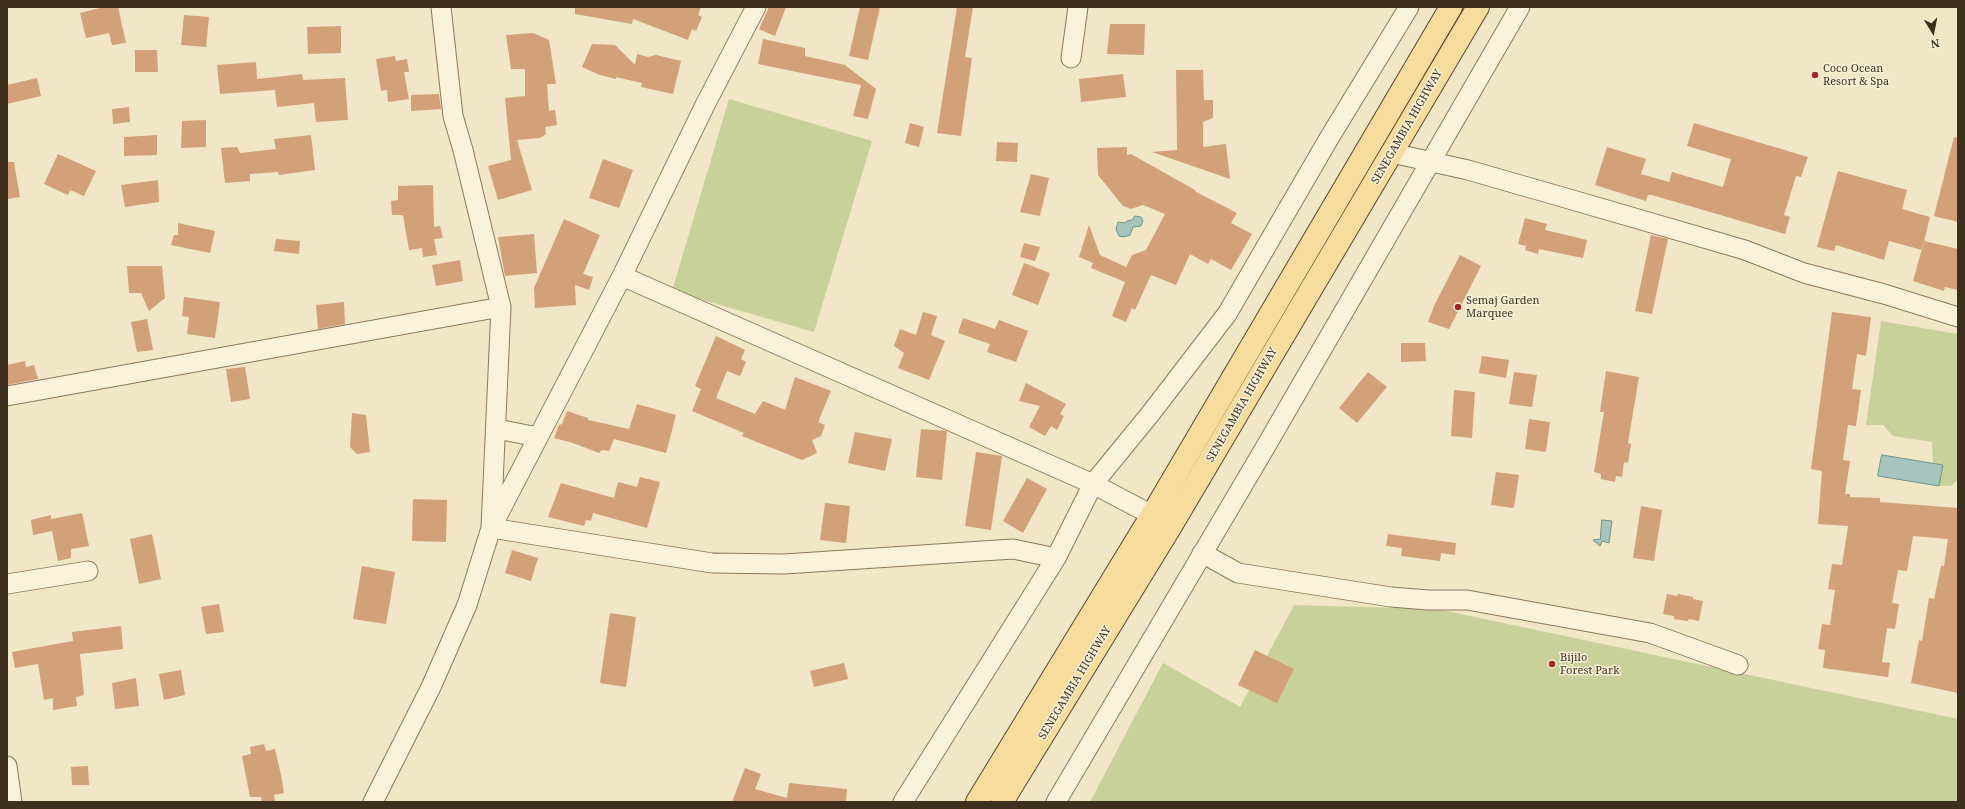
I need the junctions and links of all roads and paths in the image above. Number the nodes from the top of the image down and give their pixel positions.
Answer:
1 (441, 7) edge
2 (756, 7) edge
3 (1078, 7) edge
4 (1408, 7) edge
5 (1451, 7) edge
6 (1478, 7) edge
7 (1520, 7) edge
8 (1071, 58) dead end
9 (1392, 153) junction
10 (1431, 162) junction
11 (622, 276) junction
12 (501, 307) junction
13 (1958, 318) edge
14 (7, 396) edge
15 (497, 429) junction
16 (538, 438) junction
17 (1093, 484) junction
18 (1152, 515) junction
19 (491, 528) junction
20 (1202, 553) junction
21 (1056, 558) junction
22 (88, 571) dead end
23 (7, 584) edge
24 (1738, 665) dead end
25 (7, 766) edge
26 (12, 802) edge
27 (373, 802) edge
28 (903, 802) edge
29 (976, 802) edge
30 (1002, 802) edge
31 (1056, 802) edge

1 - 12 street
2 - 11 street
3 - 8 street
4 - 17 street
5 - 18 main road, SENEGAMBIA HIGHWAY
6 - 9 main road, SENEGAMBIA HIGHWAY
7 - 10 street
9 - 10 street
9 - 30 main road, SENEGAMBIA HIGHWAY
10 - 13 street
10 - 20 street
11 - 16 street
11 - 17 street
12 - 14 street
12 - 15 street
15 - 16 street
15 - 19 street
16 - 19 street
17 - 18 street
17 - 21 street
18 - 29 main road, SENEGAMBIA HIGHWAY
19 - 21 street
19 - 27 street
20 - 24 street
20 - 31 street
21 - 28 street
22 - 23 street
25 - 26 street

